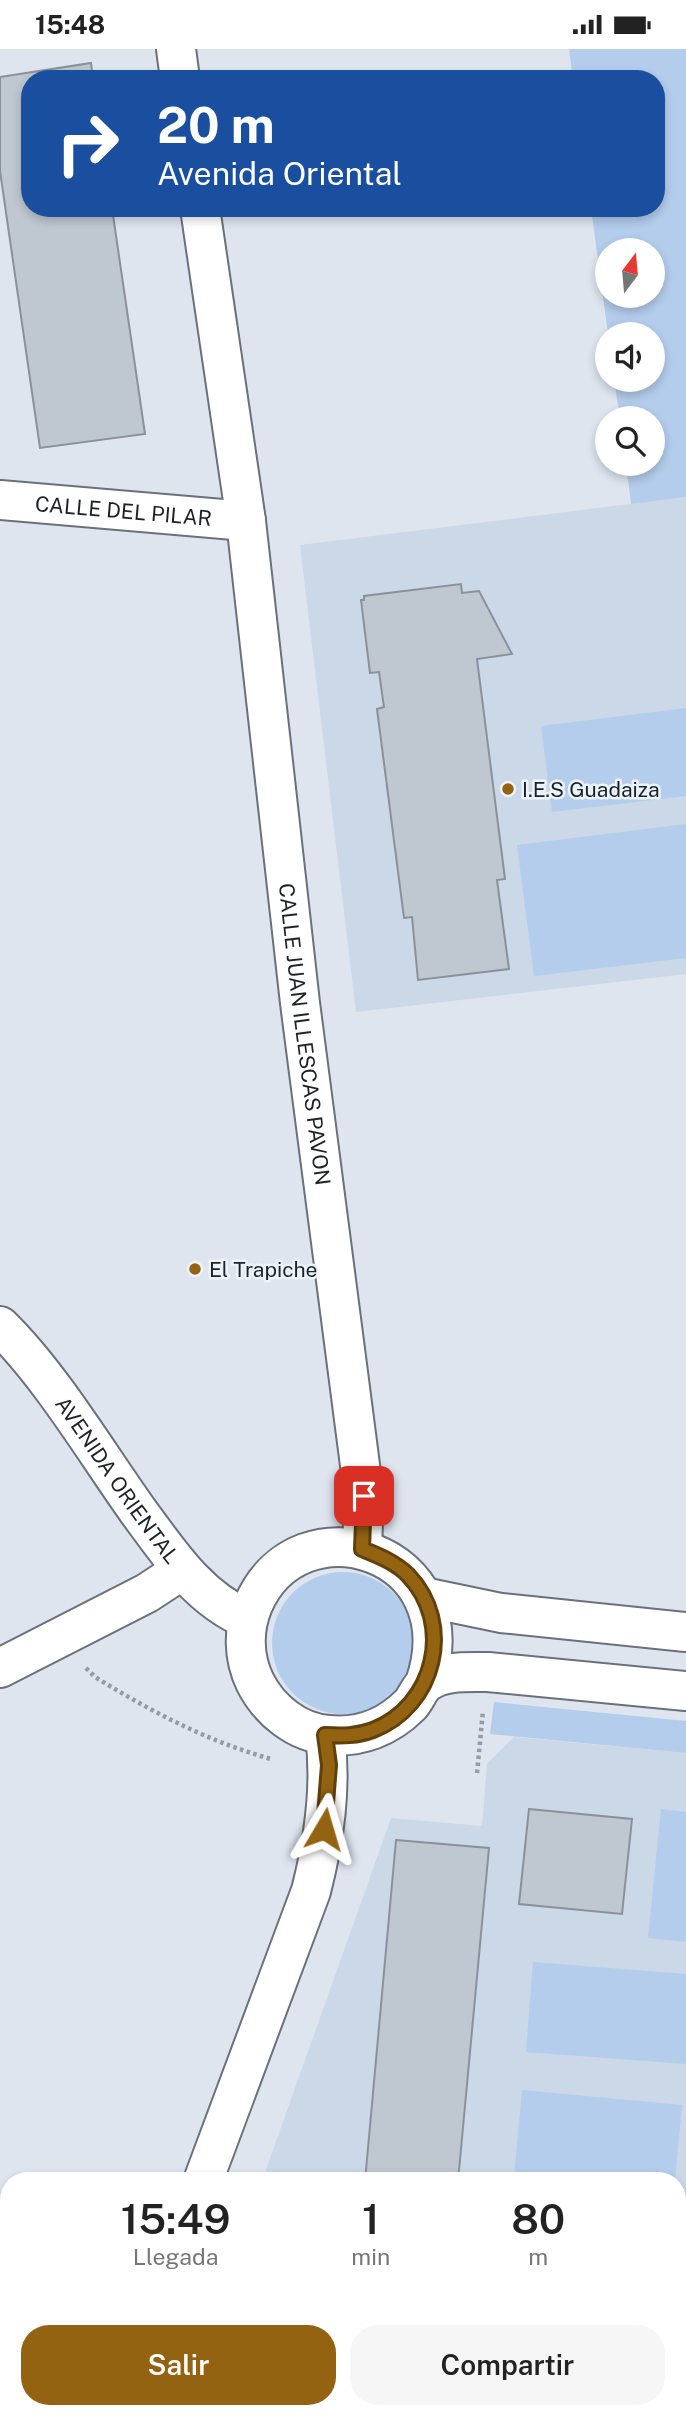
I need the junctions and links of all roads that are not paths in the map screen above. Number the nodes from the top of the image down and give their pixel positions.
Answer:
1 (176, 49) edge
2 (179, 70) edge
3 (201, 217) edge
4 (0, 501) edge
5 (246, 521) junction
6 (0, 1326) edge
7 (362, 1549) junction
8 (182, 1570) junction
9 (424, 1597) junction
10 (247, 1619) junction
11 (686, 1632) edge
12 (0, 1668) edge
13 (425, 1683) junction
14 (686, 1691) edge
15 (327, 1750) junction
16 (206, 2172) edge

1 - 2 street
3 - 5 street, CALLE JUAN ILLESCAS PAVON
4 - 5 street, CALLE DEL PILAR
5 - 7 street, CALLE JUAN ILLESCAS PAVON
6 - 8 street, AVENIDA ORIENTAL
7 - 9 street
7 - 10 street
8 - 10 street, AVENIDA ORIENTAL
8 - 12 street
9 - 11 street
9 - 13 street
10 - 15 street
13 - 14 street
13 - 15 street
15 - 16 street

